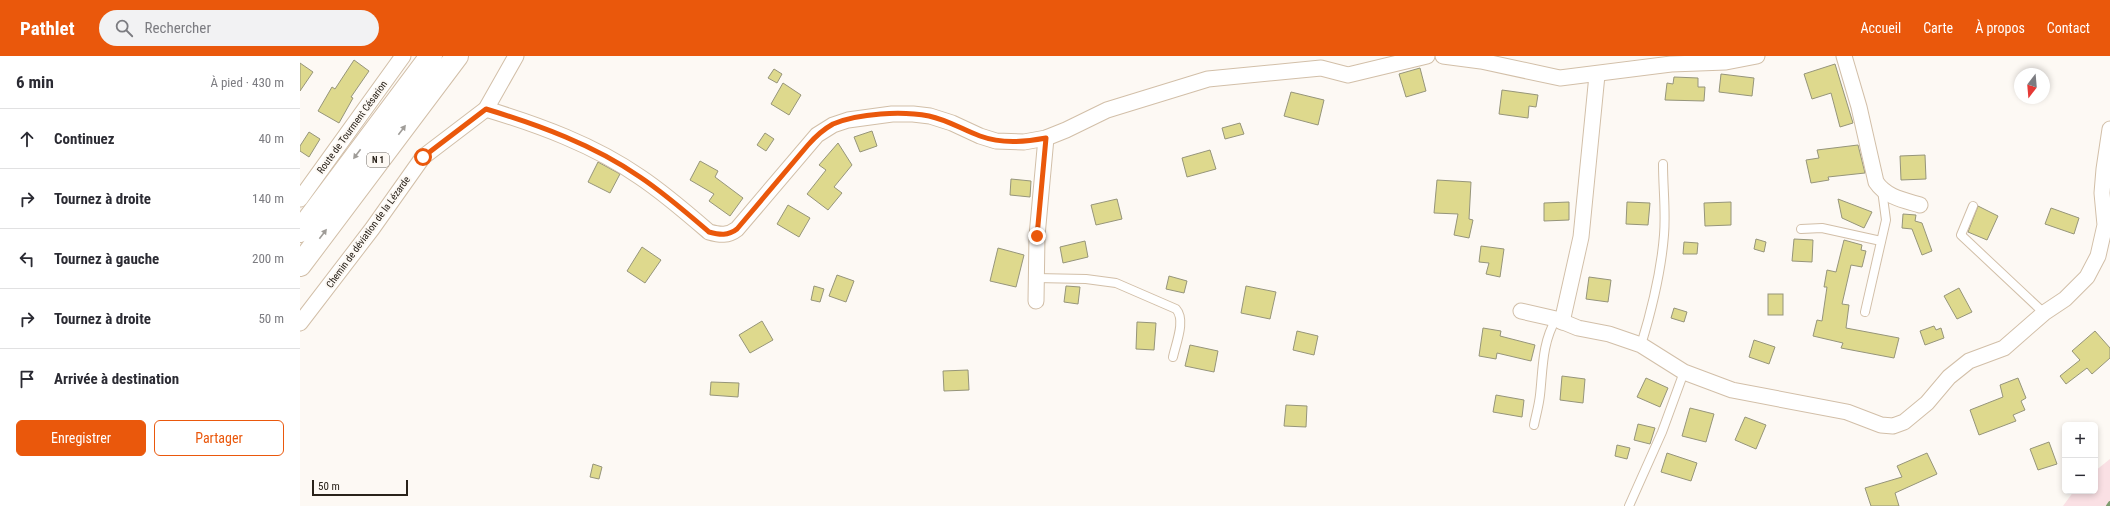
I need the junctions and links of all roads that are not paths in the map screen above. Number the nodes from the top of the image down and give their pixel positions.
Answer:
1 (403, 56) edge
2 (431, 56) edge
3 (457, 56) edge
4 (516, 56) edge
5 (1426, 56) edge
6 (1442, 56) edge
7 (1757, 56) edge
8 (1844, 56) edge
9 (1597, 75) junction
10 (486, 109) junction
11 (2110, 129) edge
12 (1046, 138) junction
13 (1663, 164) dead end
14 (1882, 190) junction
15 (300, 199) edge
16 (1920, 205) dead end
17 (1973, 206) dead end
18 (1801, 229) dead end
19 (300, 231) edge
20 (1881, 242) junction
21 (300, 265) edge
22 (1036, 278) junction
23 (1036, 301) dead end
24 (1521, 311) dead end
25 (1865, 312) dead end
26 (2044, 313) junction
27 (1559, 321) junction
28 (300, 323) edge
29 (1641, 346) junction
30 (1173, 357) dead end
31 (1684, 372) junction
32 (1534, 425) dead end
33 (1629, 506) edge

1 - 15 street, Route de Tourment Césarion
2 -> 19 highway, N 1
21 -> 3 highway, N 1
4 - 10 street, Chemin de déviation de la Lézarde
5 - 12 street
6 - 9 street
7 - 9 street
8 - 14 street
9 - 27 street
10 - 12 street
10 - 28 street, Chemin de déviation de la Lézarde
11 - 26 street
12 - 22 street
13 - 29 lane
14 - 16 street
14 - 20 lane
17 - 26 lane
18 - 20 lane
20 - 25 lane
22 - 23 street
22 - 30 lane
24 - 27 street
26 - 31 street
27 - 29 street
27 - 32 lane
29 - 31 street
31 - 33 lane

